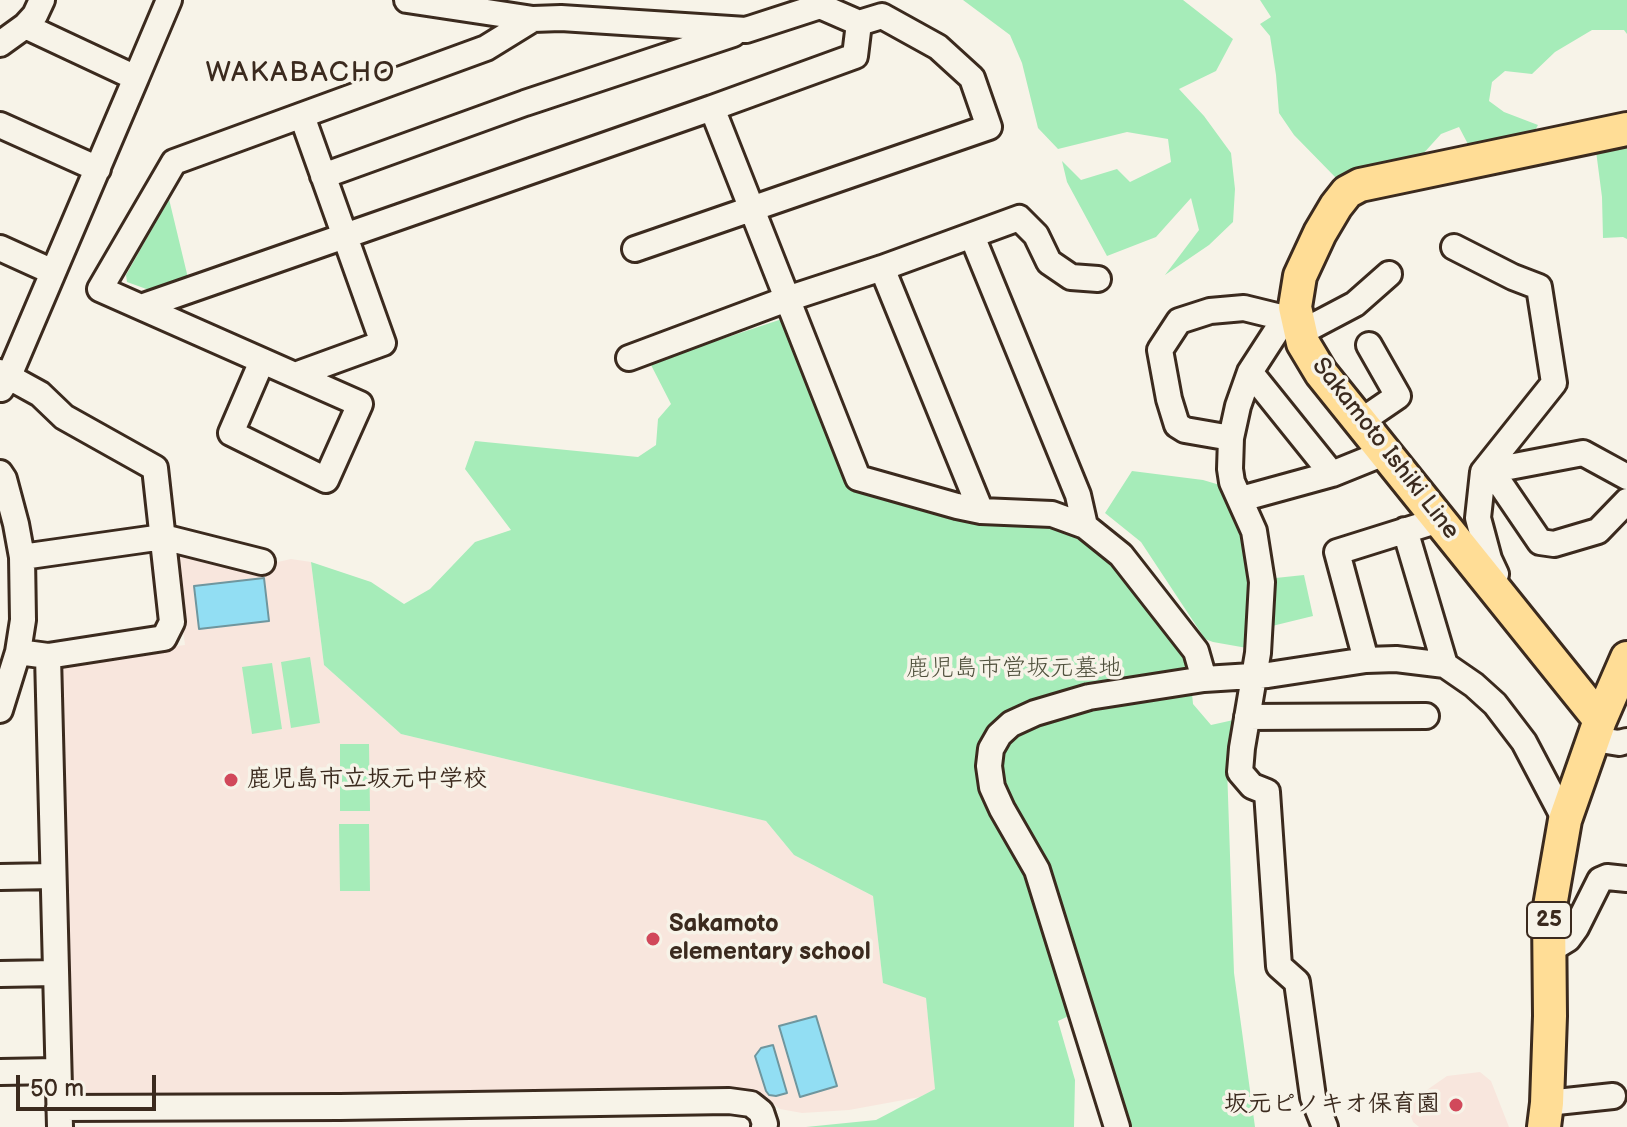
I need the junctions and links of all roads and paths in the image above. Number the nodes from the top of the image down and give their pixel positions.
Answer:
1 (42, 0) edge
2 (169, 0) edge
3 (407, 0) edge
4 (533, 19) junction
5 (859, 23) junction
6 (25, 26) junction
7 (746, 30) junction
8 (0, 44) edge
9 (136, 78) junction
10 (712, 108) junction
11 (302, 116) junction
12 (0, 125) edge
13 (1627, 129) edge
14 (98, 169) junction
15 (323, 176) junction
16 (751, 209) junction
17 (344, 236) junction
18 (972, 236) junction
19 (1454, 247) dead end
20 (0, 248) edge
21 (635, 249) dead end
22 (882, 268) junction
23 (53, 272) junction
24 (1389, 274) dead end
25 (1098, 279) dead end
26 (787, 299) junction
27 (141, 307) junction
28 (1294, 324) junction
29 (1369, 345) dead end
30 (629, 358) dead end
31 (262, 361) junction
32 (1250, 372) junction
33 (295, 375) junction
34 (3, 380) edge
35 (1360, 422) junction
36 (1231, 438) junction
37 (1384, 453) junction
38 (1487, 471) junction
39 (0, 473) edge
40 (1332, 474) junction
41 (1627, 477) edge
42 (1241, 499) junction
43 (1627, 501) edge
44 (981, 511) junction
45 (1439, 520) junction
46 (1085, 526) junction
47 (1405, 530) junction
48 (163, 537) junction
49 (22, 557) junction
50 (262, 562) dead end
51 (1492, 584) junction
52 (18, 652) junction
53 (48, 656) junction
54 (1627, 658) edge
55 (1366, 660) junction
56 (1445, 665) junction
57 (1254, 675) junction
58 (1204, 679) junction
59 (0, 710) edge
60 (1426, 716) dead end
61 (1247, 717) junction
62 (1597, 730) junction
63 (1627, 741) edge
64 (1565, 820) junction
65 (53, 876) junction
66 (0, 877) edge
67 (1627, 879) edge
68 (1550, 950) junction
69 (55, 973) junction
70 (0, 974) edge
71 (57, 1071) junction
72 (0, 1072) edge
73 (1613, 1096) dead end
74 (1545, 1115) edge
75 (340, 1117) edge
76 (59, 1118) edge
77 (764, 1127) edge
78 (1117, 1127) edge
79 (1325, 1127) edge

1 - 6 street
2 - 9 street
3 - 4 street
4 - 7 street
4 - 11 street
5 - 7 street
5 - 10 street
5 - 16 street
6 - 8 street
6 - 9 street
7 - 15 street
9 - 14 street
10 - 16 street
10 - 17 street
11 - 15 street
11 - 27 street
12 - 14 street
13 - 28 main road
14 - 23 street
15 - 17 street
16 - 21 street
16 - 26 street
17 - 27 street
17 - 33 street
18 - 22 street
18 - 25 street
18 - 46 street
19 - 38 street
20 - 23 street
22 - 26 street
22 - 44 street
23 - 34 street
24 - 28 street
26 - 30 street
26 - 44 street
27 - 31 street
28 - 32 street
28 - 35 main road, Sakamoto Ishiki Line
28 - 36 street
29 - 35 street
31 - 33 street
31 - 33 street
32 - 36 street
32 - 40 street
34 - 48 street
35 - 37 main road, Sakamoto Ishiki Line
36 - 42 street
37 - 40 street
37 - 45 main road, Sakamoto Ishiki Line
38 - 41 street
38 - 43 street
38 - 51 street
39 - 49 street
40 - 42 street
42 - 57 street
44 - 46 street
45 - 47 street
45 - 51 main road, Sakamoto Ishiki Line
46 - 58 street
47 - 55 street
47 - 56 street
48 - 49 street
48 - 50 street
48 - 53 street
49 - 52 street
51 - 62 main road, Sakamoto Ishiki Line
52 - 53 street
52 - 59 street
53 - 65 street
54 - 62 main road, 25
55 - 56 street
55 - 57 street
56 - 64 street
57 - 58 street
57 - 61 street
58 - 78 street
60 - 61 street
61 - 79 street
62 - 63 street
62 - 64 main road, 25
64 - 68 main road, 25
65 - 66 street
65 - 69 street
67 - 68 street
68 - 74 main road, 25
69 - 70 street
69 - 71 street
71 - 72 street
71 - 76 street
73 - 74 street
75 - 76 street
75 - 77 street

